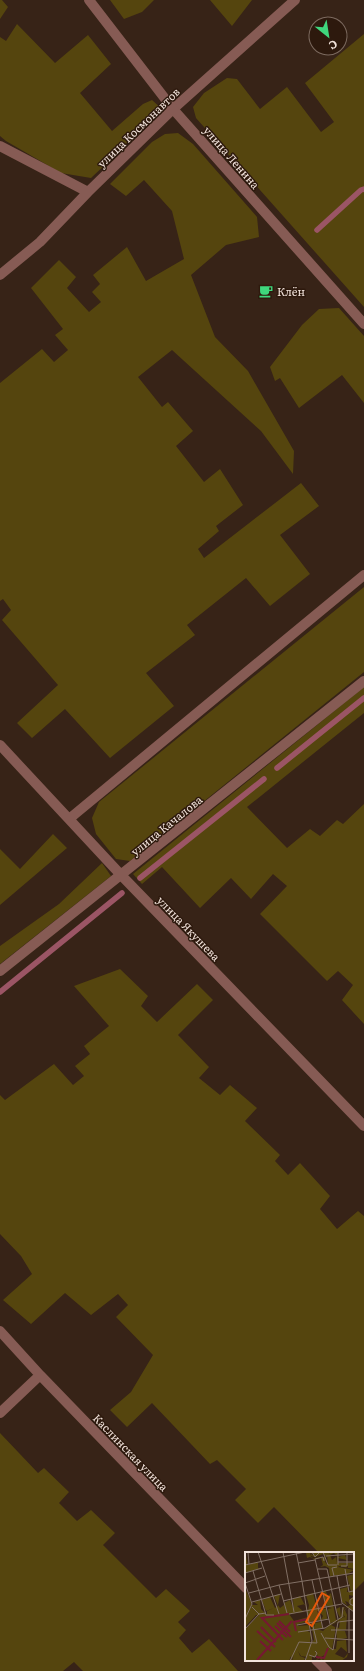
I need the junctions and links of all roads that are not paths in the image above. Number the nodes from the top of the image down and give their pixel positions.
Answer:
1 (89, 0) edge
2 (295, 0) edge
3 (173, 109) junction
4 (0, 146) edge
5 (88, 192) junction
6 (0, 275) edge
7 (364, 324) edge
8 (364, 575) edge
9 (364, 681) edge
10 (0, 745) edge
11 (69, 819) junction
12 (121, 875) junction
13 (0, 971) edge
14 (364, 1126) edge
15 (0, 1331) edge
16 (40, 1375) junction
17 (0, 1413) edge
18 (245, 1587) edge
19 (317, 1661) edge
20 (326, 1671) edge

1 - 3 street, улица Ленина
2 - 3 street, улица Космонавтов
3 - 5 street, улица Космонавтов
3 - 7 street, улица Ленина
4 - 5 street
5 - 6 street, улица Космонавтов
8 - 11 street
9 - 12 street, улица Качалова
10 - 11 street, улица Якушева
11 - 12 street, улица Якушева
12 - 13 street, улица Качалова
12 - 14 street, улица Якушева
15 - 16 street, Каслинская улица
16 - 17 street
16 - 18 street, Каслинская улица
19 - 20 street

